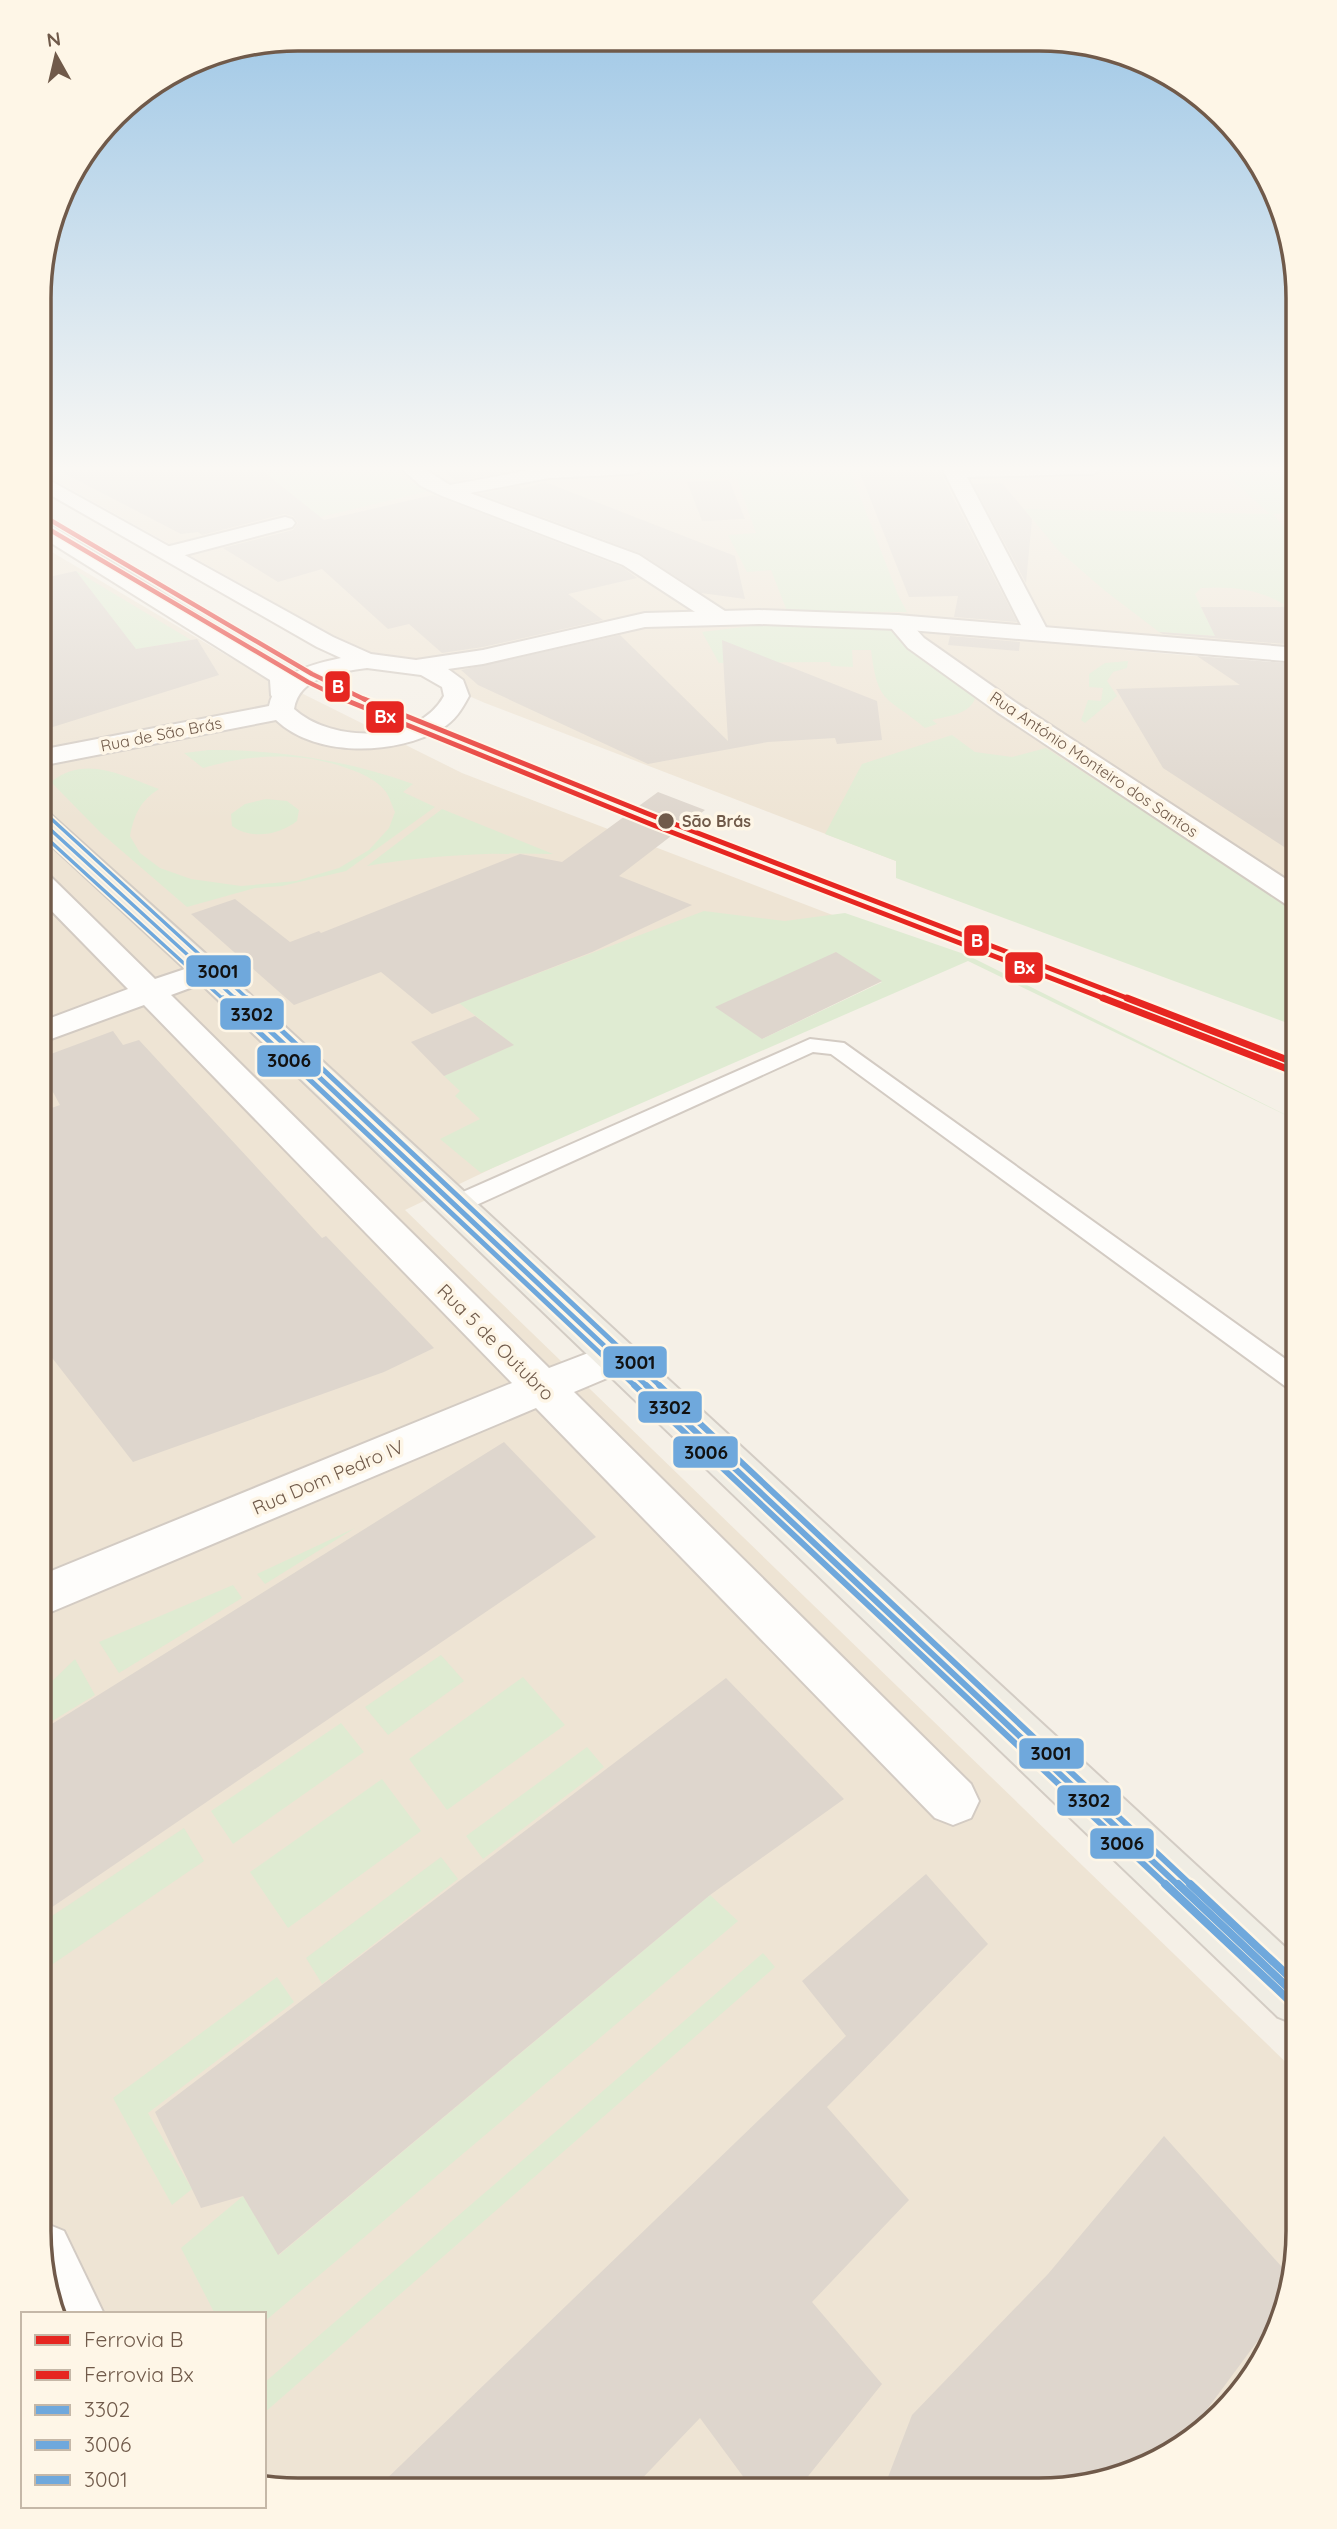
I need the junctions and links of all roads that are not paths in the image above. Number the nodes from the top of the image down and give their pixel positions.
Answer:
1 (133, 586) edge
2 (228, 586) edge
3 (671, 586) edge
4 (1013, 586) edge
5 (759, 617) junction
6 (720, 618) junction
7 (897, 622) junction
8 (1037, 633) junction
9 (1286, 654) edge
10 (367, 661) junction
11 (421, 666) junction
12 (451, 683) junction
13 (282, 703) junction
14 (51, 756) edge
15 (51, 830) edge
16 (1286, 892) edge
17 (51, 893) edge
18 (206, 971) junction
19 (148, 993) junction
20 (51, 1029) edge
21 (455, 1205) junction
22 (617, 1357) junction
23 (1286, 1373) edge
24 (542, 1388) junction
25 (51, 1592) edge
26 (953, 1801) dead end
27 (1286, 1986) edge
28 (55, 2280) edge
29 (71, 2312) edge

1 - 13 street
2 - 10 street
3 - 6 street
4 - 8 street
5 - 6 street
5 - 7 street
5 - 12 street
6 - 11 street
7 - 8 street
7 - 16 street, Rua António Monteiro dos Santos
8 - 9 street
10 - 11 street
10 - 13 street
11 - 12 street
12 - 13 street
13 - 14 street, Rua de São Brás
15 - 18 main road
17 - 19 street, Rua 5 de Outubro
18 - 19 street
18 - 21 main road
19 - 20 street
19 - 24 street, Rua 5 de Outubro
21 - 22 main road
21 - 23 lane
22 - 24 street, Rua Dom Pedro IV
22 - 27 main road
24 - 25 street, Rua Dom Pedro IV
24 - 26 street, Rua 5 de Outubro
28 - 29 street

